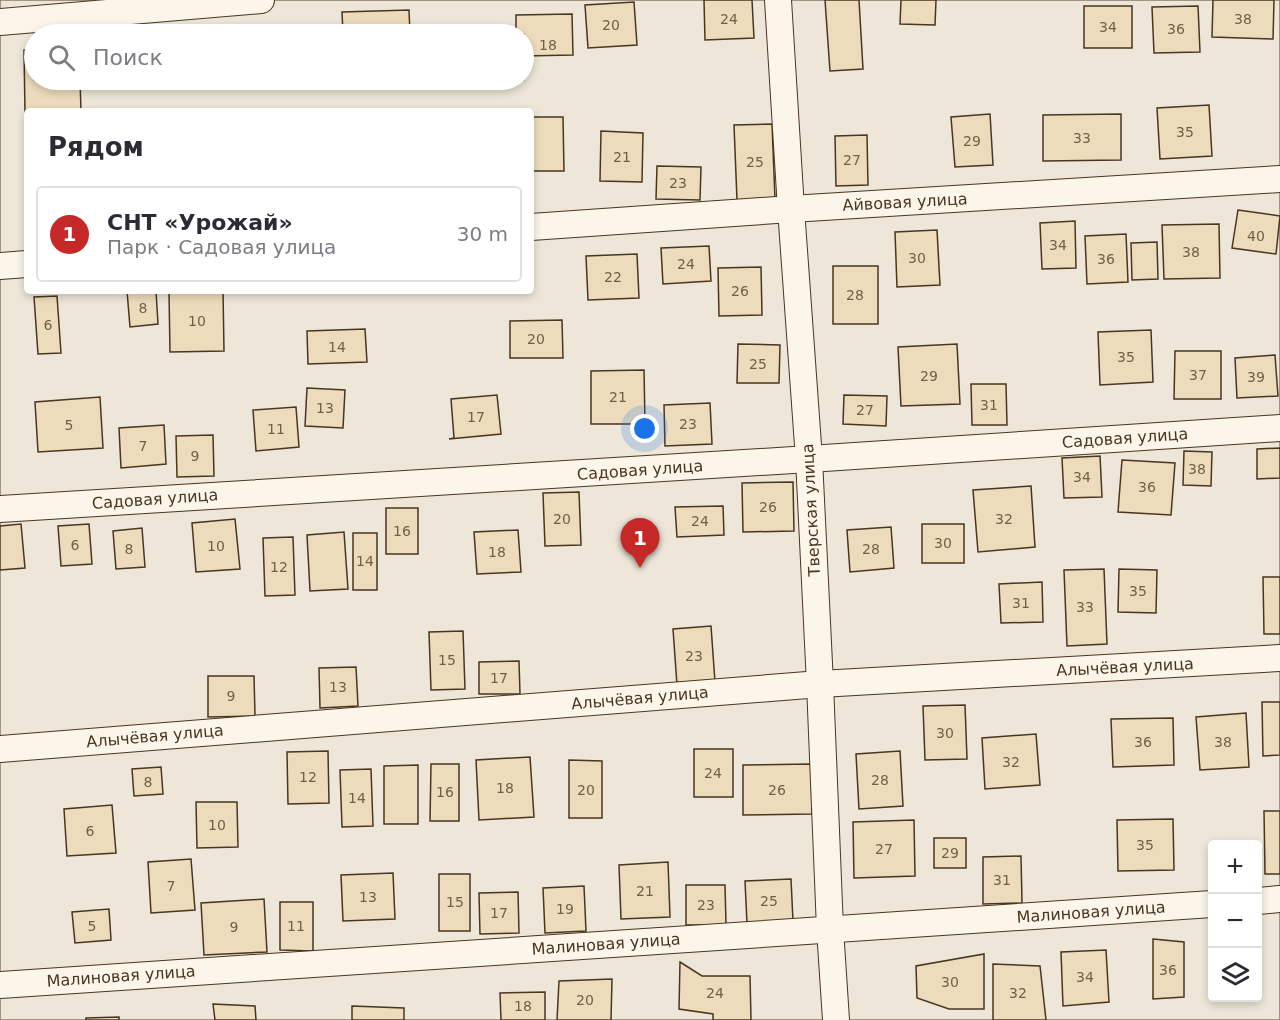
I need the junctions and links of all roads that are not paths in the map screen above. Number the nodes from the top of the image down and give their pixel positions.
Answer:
1 (261, 0) edge
2 (778, 0) edge
3 (0, 22) edge
4 (1280, 179) edge
5 (791, 209) junction
6 (534, 227) edge
7 (24, 264) edge
8 (0, 266) edge
9 (1280, 428) edge
10 (809, 459) junction
11 (0, 509) edge
12 (1280, 658) edge
13 (820, 684) junction
14 (0, 749) edge
15 (1280, 899) edge
16 (1262, 901) edge
17 (1208, 904) edge
18 (830, 929) junction
19 (0, 985) edge
20 (836, 1020) edge

1 - 3 street
2 - 5 street, Тверская улица
4 - 5 street, Айвовая улица
5 - 6 street, Айвовая улица
5 - 10 street, Тверская улица
7 - 8 street
9 - 10 street, Садовая улица
10 - 11 street, Садовая улица
10 - 13 street, Тверская улица
12 - 13 street, Алычёвая улица
13 - 14 street, Алычёвая улица
13 - 18 street, Тверская улица
15 - 16 street
17 - 18 street, Малиновая улица
18 - 19 street, Малиновая улица
18 - 20 street, Тверская улица

